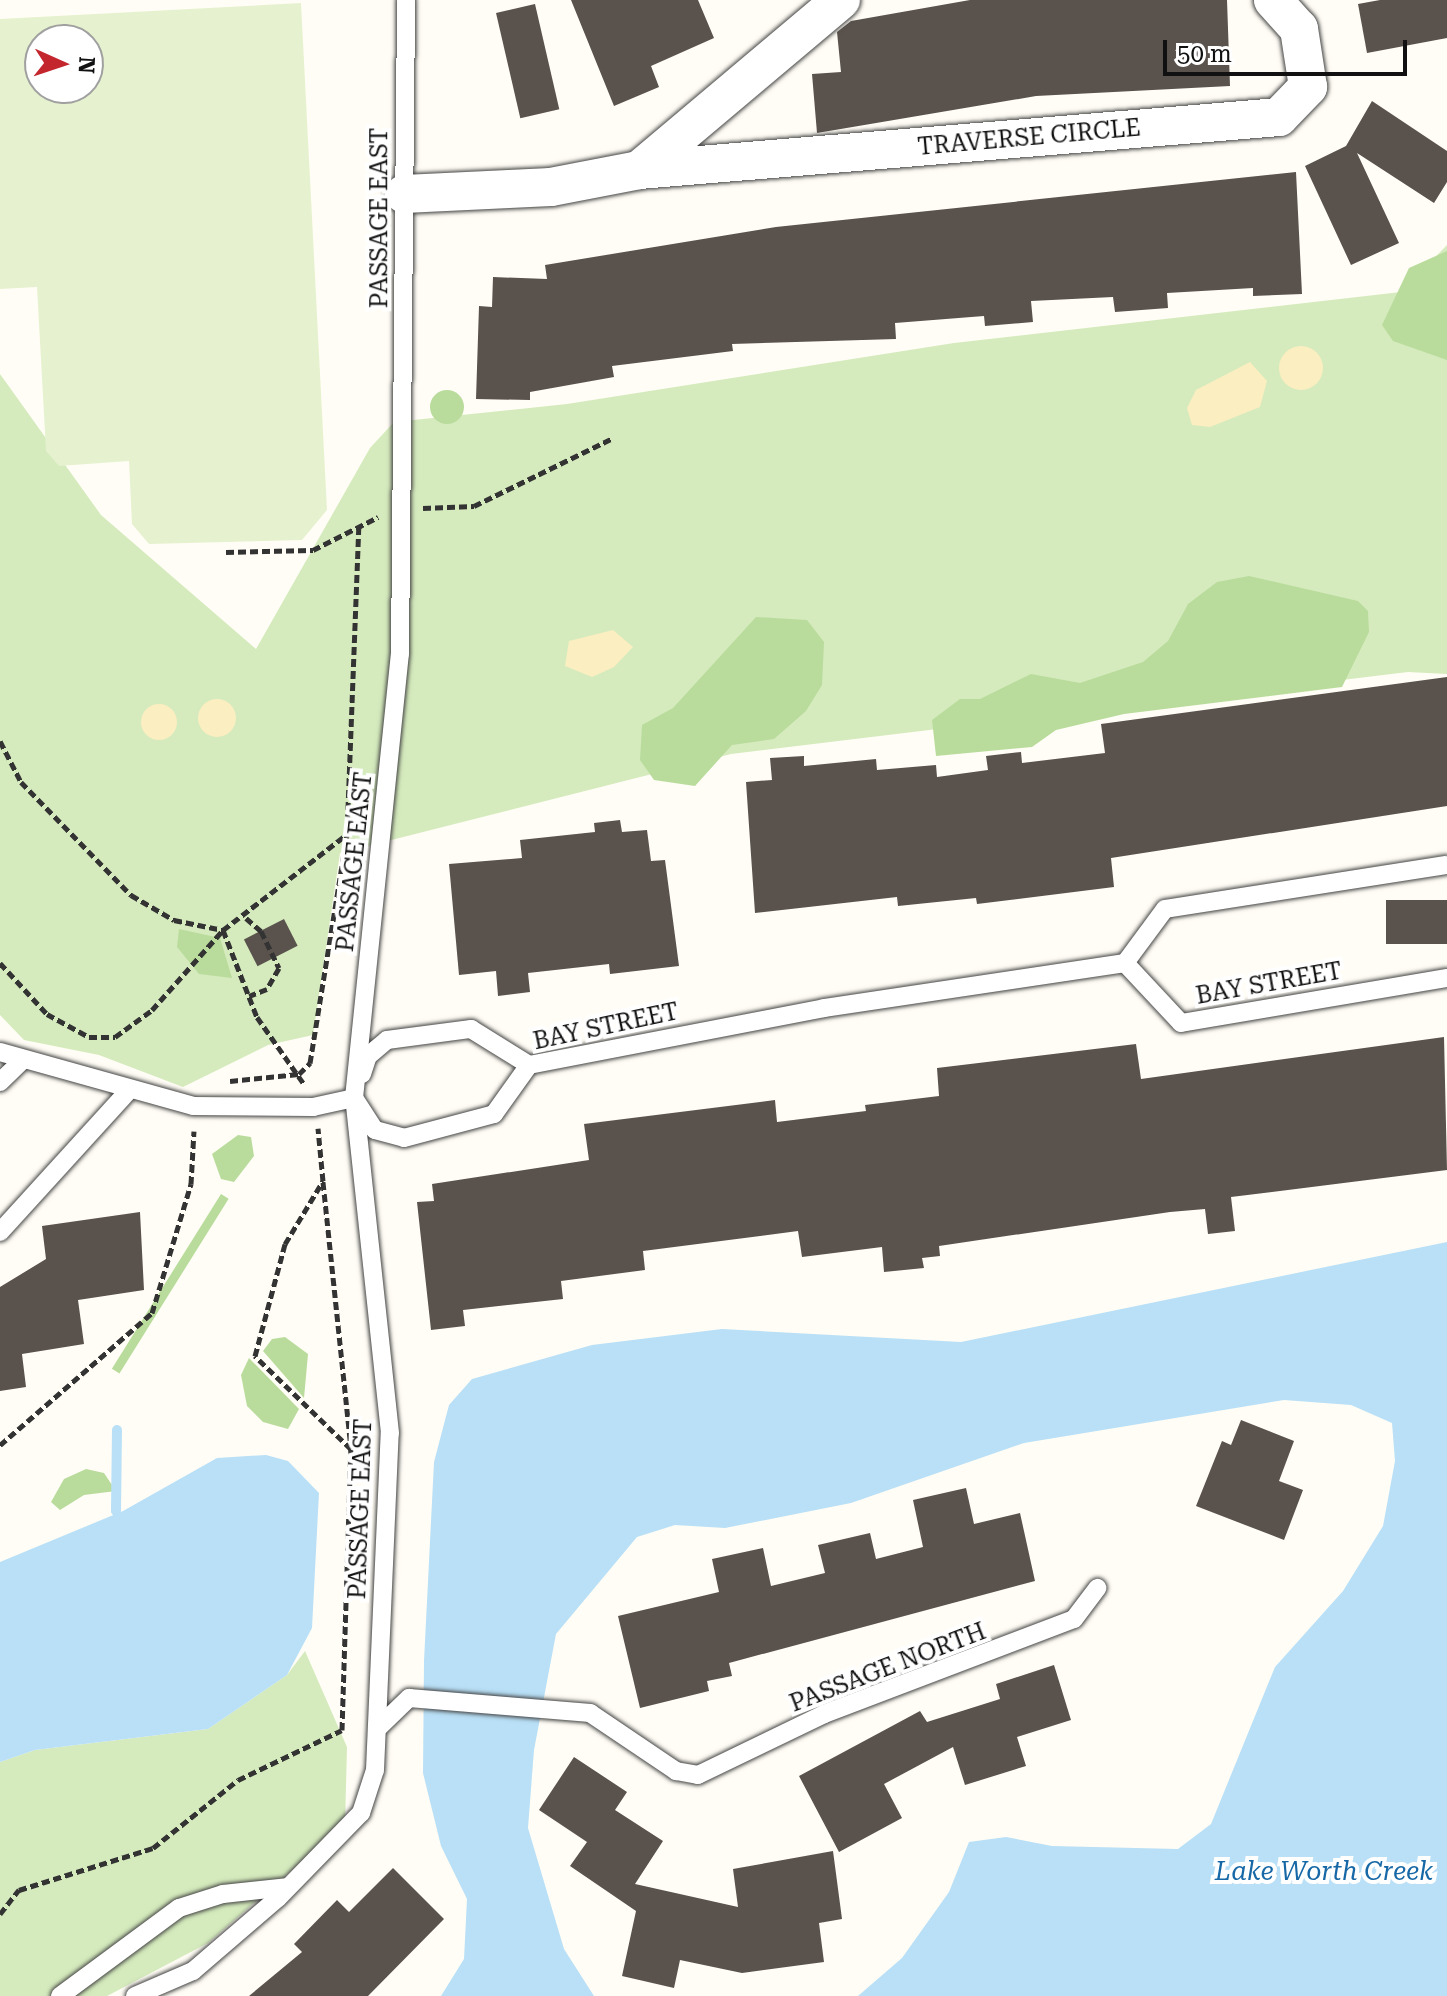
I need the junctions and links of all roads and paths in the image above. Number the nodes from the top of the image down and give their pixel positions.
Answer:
1 (406, 0) edge
2 (841, 0) edge
3 (1273, 0) edge
4 (639, 170) junction
5 (404, 194) junction
6 (359, 523) dead end
7 (0, 741) edge
8 (347, 834) junction
9 (1447, 865) edge
10 (246, 918) junction
11 (223, 930) junction
12 (0, 963) edge
13 (1125, 963) junction
14 (1447, 978) edge
15 (249, 996) junction
16 (0, 1052) edge
17 (21, 1062) junction
18 (529, 1065) junction
19 (299, 1074) junction
20 (0, 1082) edge
21 (129, 1090) junction
22 (354, 1098) junction
23 (193, 1106) junction
24 (313, 1107) junction
25 (323, 1181) junction
26 (0, 1232) edge
27 (0, 1445) edge
28 (351, 1449) junction
29 (1097, 1588) dead end
30 (379, 1727) junction
31 (287, 1887) junction
32 (0, 1914) edge
33 (60, 1996) edge
34 (135, 1996) edge

1 - 5 lane, PASSAGE EAST
2 - 4 street, TRAVERSE CIRCLE
3 - 4 street, TRAVERSE CIRCLE
4 - 5 street, TRAVERSE CIRCLE
5 - 22 lane, PASSAGE EAST
6 - 8 path
7 - 11 path
8 - 10 path
8 - 19 path
9 - 13 lane
10 - 11 path
10 - 15 path
11 - 12 path
11 - 15 path
13 - 14 lane, BAY STREET
13 - 18 lane, BAY STREET
15 - 19 path
16 - 17 lane
17 - 20 lane
17 - 21 lane
18 - 22 lane, BAY STREET
18 - 22 lane
19 - 24 path
21 - 23 lane
21 - 26 lane
22 - 24 lane
22 - 30 lane, PASSAGE EAST
23 - 24 lane
23 - 27 path
24 - 25 path
25 - 28 path
25 - 28 path
28 - 32 path
29 - 30 lane, PASSAGE NORTH
30 - 31 lane, PASSAGE EAST
31 - 33 lane
31 - 34 lane, PASSAGE EAST

